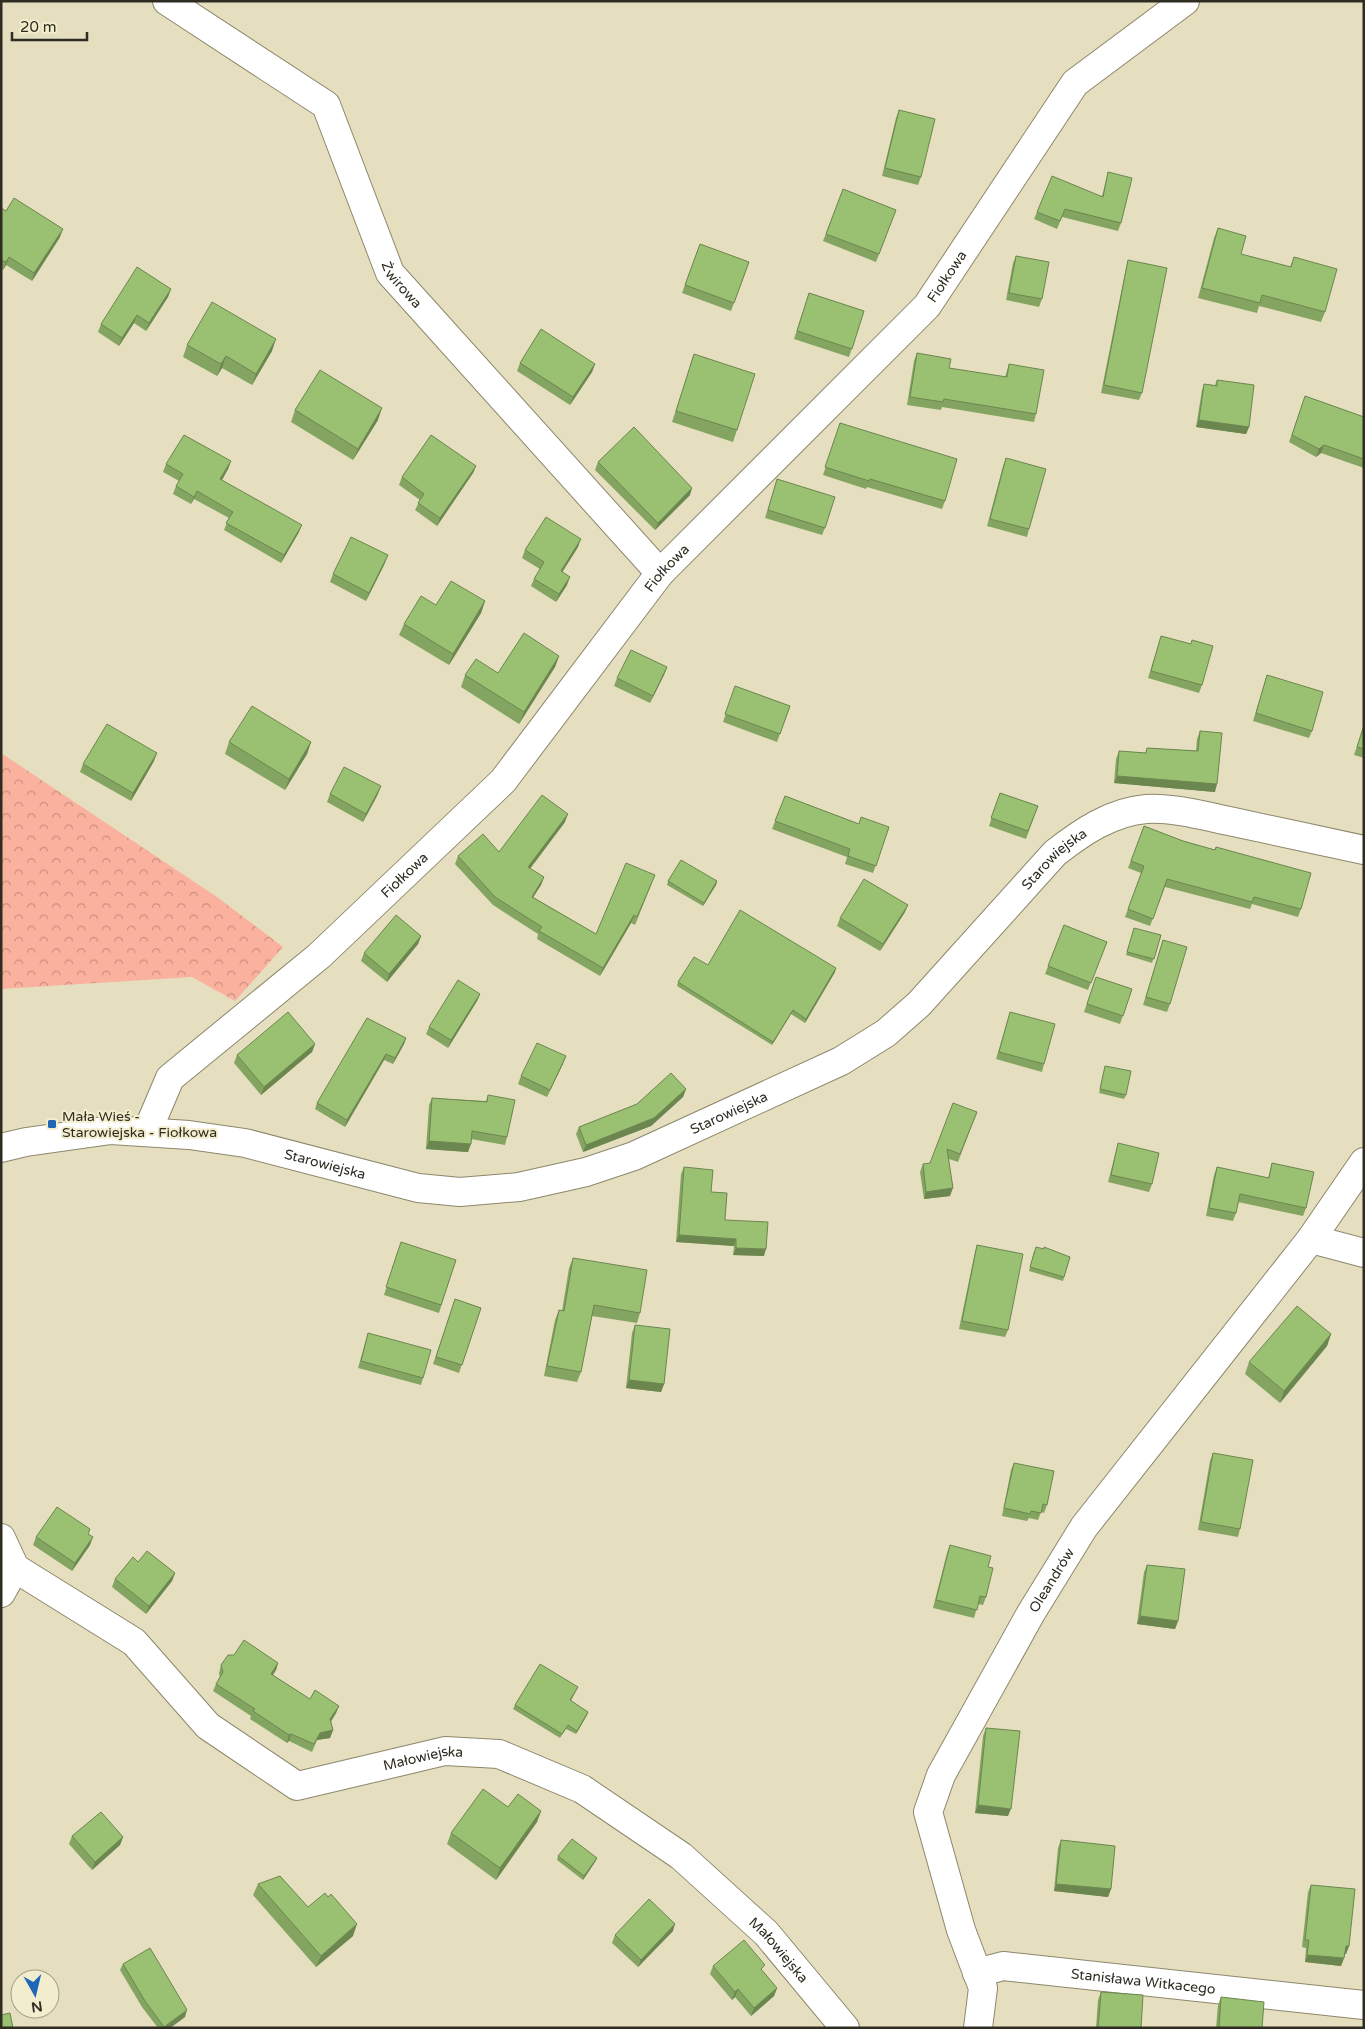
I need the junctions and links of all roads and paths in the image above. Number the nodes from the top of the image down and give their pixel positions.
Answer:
1 (167, 1) edge
2 (1184, 1) edge
3 (660, 573) junction
4 (1364, 850) edge
5 (147, 1132) junction
6 (1, 1148) edge
7 (1364, 1162) edge
8 (1311, 1238) junction
9 (1364, 1253) edge
10 (1, 1538) edge
11 (15, 1568) junction
12 (1, 1593) edge
13 (977, 1973) junction
14 (1364, 2005) edge
15 (845, 2028) edge
16 (978, 2028) edge

1 - 3 street, Żwirowa
2 - 3 street, Fiołkowa
3 - 5 street, Fiołkowa
4 - 5 street, Starowiejska
5 - 6 street, Starowiejska
7 - 8 street, Oleandrów
8 - 9 street
8 - 13 street, Oleandrów
10 - 11 street
11 - 12 street
11 - 15 street, Małowiejska
13 - 14 street, Stanisława Witkacego
13 - 16 street

